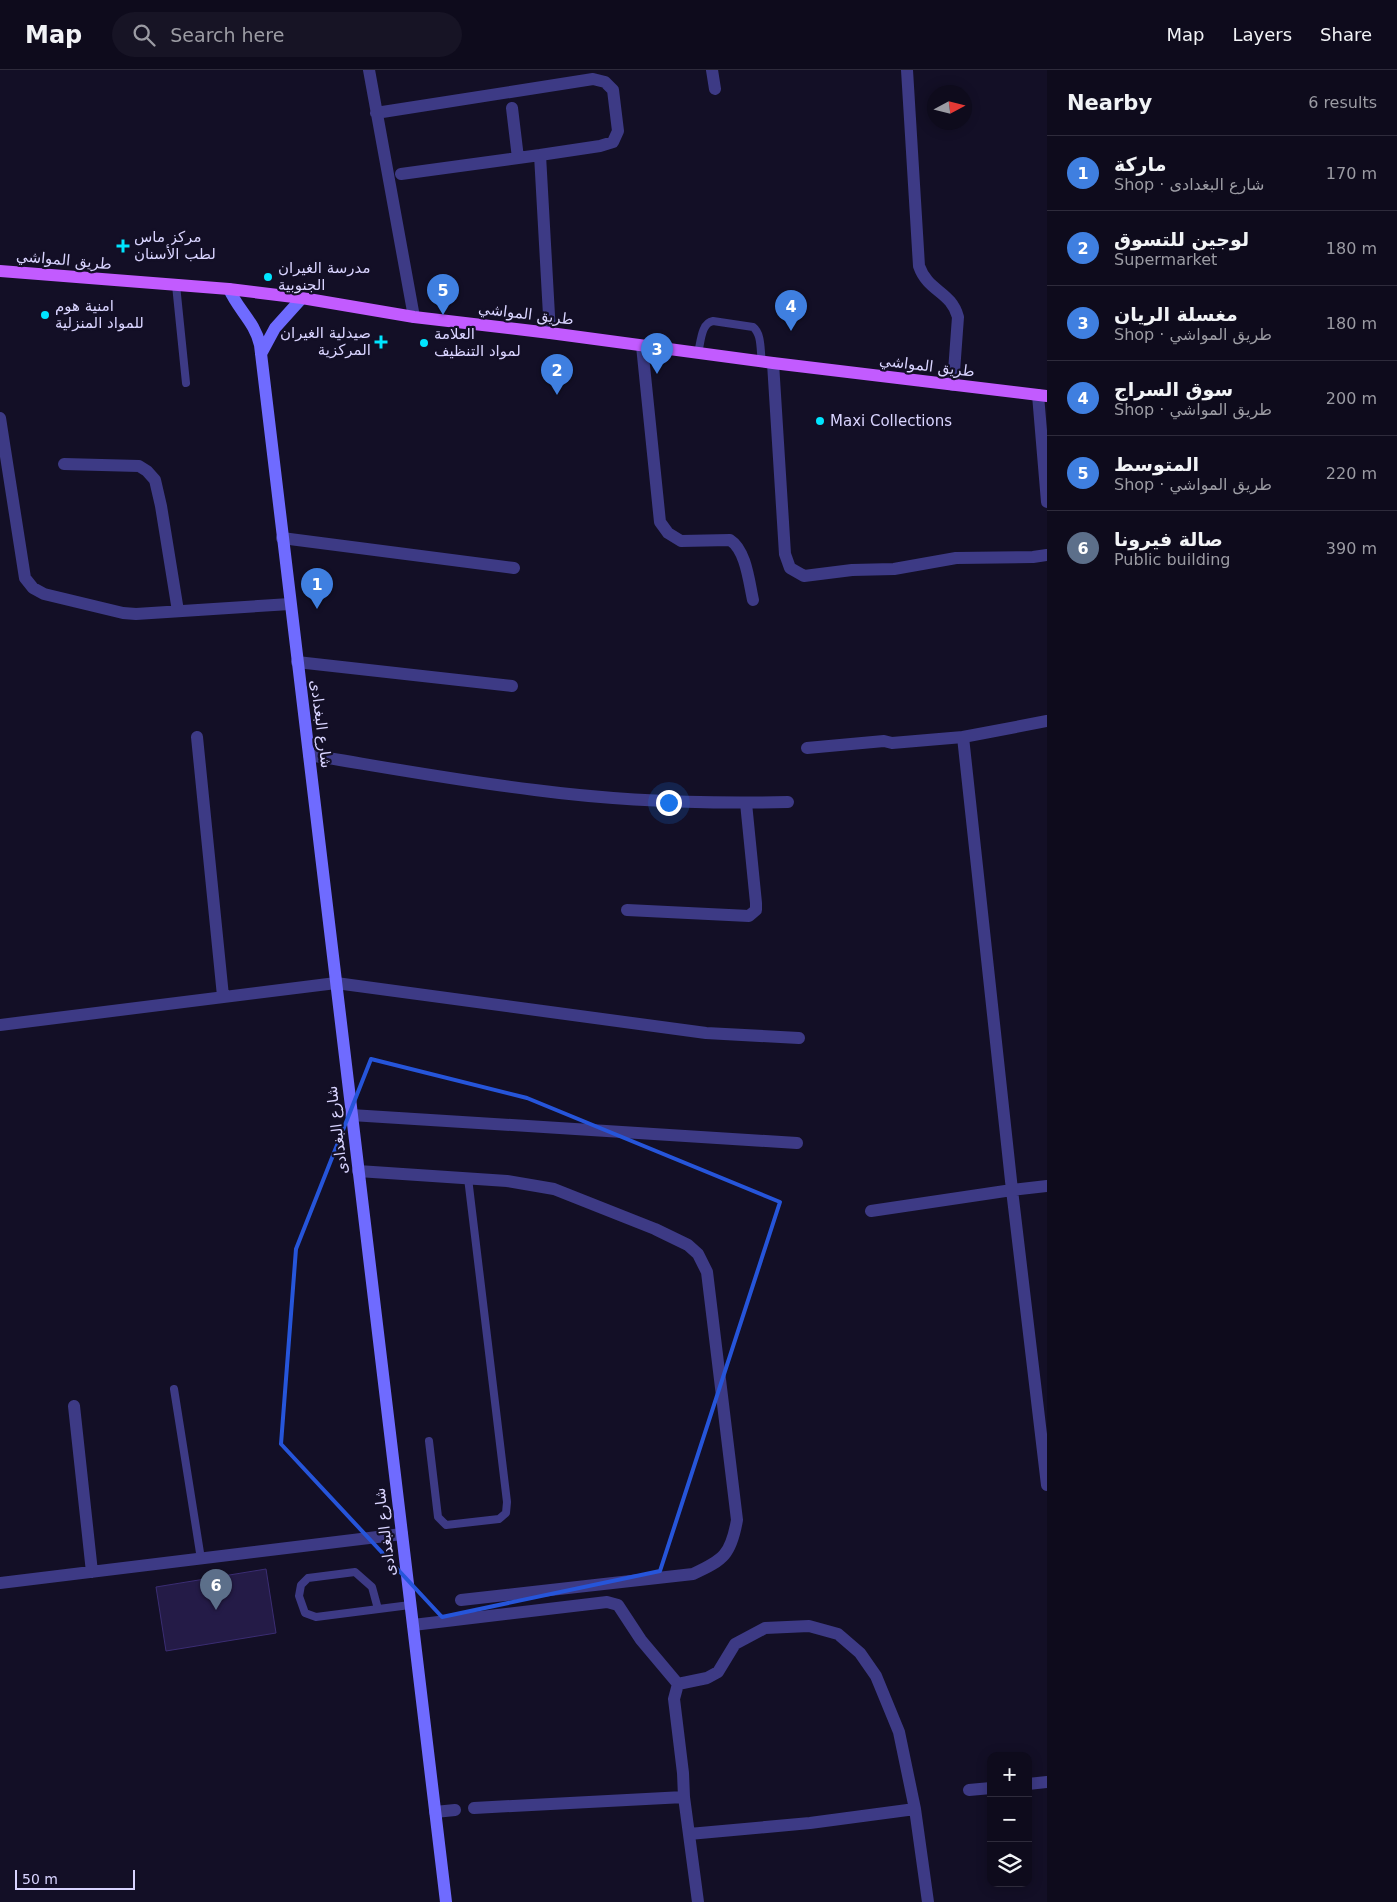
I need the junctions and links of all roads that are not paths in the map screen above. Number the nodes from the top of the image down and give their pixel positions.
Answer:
1 (369, 70) edge
2 (712, 70) edge
3 (907, 70) edge
4 (715, 90) dead end
5 (512, 108) dead end
6 (376, 113) junction
7 (540, 156) junction
8 (518, 158) junction
9 (401, 174) dead end
10 (0, 271) edge
11 (176, 285) junction
12 (230, 290) junction
13 (302, 298) junction
14 (414, 317) junction
15 (550, 333) junction
16 (642, 346) junction
17 (698, 353) junction
18 (261, 354) junction
19 (767, 362) junction
20 (186, 383) dead end
21 (952, 385) junction
22 (1043, 395) edge
23 (0, 418) edge
24 (64, 464) dead end
25 (1047, 502) edge
26 (282, 538) junction
27 (1047, 555) edge
28 (514, 568) dead end
29 (753, 600) dead end
30 (290, 604) junction
31 (178, 611) junction
32 (297, 662) junction
33 (512, 686) dead end
34 (1047, 721) edge
35 (197, 737) dead end
36 (962, 737) junction
37 (808, 748) dead end
38 (310, 755) junction
39 (788, 802) dead end
40 (746, 803) junction
41 (626, 910) dead end
42 (336, 983) junction
43 (223, 996) junction
44 (0, 1025) edge
45 (799, 1038) dead end
46 (352, 1115) junction
47 (796, 1143) dead end
48 (358, 1171) junction
49 (468, 1178) junction
50 (1047, 1186) edge
51 (1012, 1190) junction
52 (871, 1211) dead end
53 (174, 1389) dead end
54 (74, 1406) dead end
55 (430, 1441) dead end
56 (1047, 1486) edge
57 (402, 1534) junction
58 (201, 1559) junction
59 (92, 1572) junction
60 (0, 1583) edge
61 (461, 1600) dead end
62 (410, 1606) junction
63 (378, 1610) junction
64 (413, 1625) junction
65 (678, 1684) junction
66 (1047, 1782) edge
67 (1032, 1784) edge
68 (987, 1788) edge
69 (969, 1790) dead end
70 (684, 1797) junction
71 (474, 1808) dead end
72 (915, 1809) junction
73 (456, 1810) dead end
74 (435, 1812) junction
75 (689, 1834) junction
76 (446, 1902) edge
77 (698, 1902) edge
78 (928, 1902) edge

1 - 6 street
2 - 4 street
3 - 21 street
5 - 8 street
6 - 7 street
6 - 14 street
7 - 8 street
7 - 15 street
8 - 9 street
10 - 11 main road, طريق المواشي
11 - 12 main road, طريق المواشي
11 - 20 lane
12 - 13 main road, طريق المواشي
12 - 18 street, شارع البغدادى
13 - 14 main road, طريق المواشي
13 - 18 street
14 - 15 main road, طريق المواشي
15 - 16 main road, طريق المواشي
16 - 17 main road, طريق المواشي
16 - 29 street
17 - 19 main road, طريق المواشي
17 - 19 lane
18 - 26 street, شارع البغدادى
19 - 21 main road, طريق المواشي
19 - 27 street
21 - 22 main road, طريق المواشي
22 - 25 street
23 - 31 street
24 - 31 street
26 - 28 street
26 - 30 street, شارع البغدادى
30 - 31 street
30 - 32 street, شارع البغدادى
32 - 33 street
32 - 38 street, شارع البغدادى
34 - 36 street
35 - 43 street
36 - 37 street
36 - 51 street
38 - 40 street
38 - 42 street, شارع البغدادى
39 - 40 street
40 - 41 street
42 - 43 street
42 - 45 street
42 - 46 street, شارع البغدادى
43 - 44 street
46 - 47 street
46 - 48 street, شارع البغدادى
48 - 49 street
48 - 57 street, شارع البغدادى
49 - 55 lane
49 - 61 street
50 - 51 street
51 - 52 street
51 - 56 street
53 - 58 lane
54 - 59 street
57 - 58 street
57 - 62 street, شارع البغدادى
58 - 59 street
59 - 60 street
62 - 63 lane
62 - 64 street, شارع البغدادى
63 - 63 lane
64 - 65 street
64 - 74 street, شارع البغدادى
65 - 70 street
65 - 72 street
66 - 67 street
68 - 69 street
70 - 71 street
70 - 75 street
72 - 75 street
72 - 78 street
73 - 74 street
74 - 76 street, شارع البغدادى
75 - 77 street

